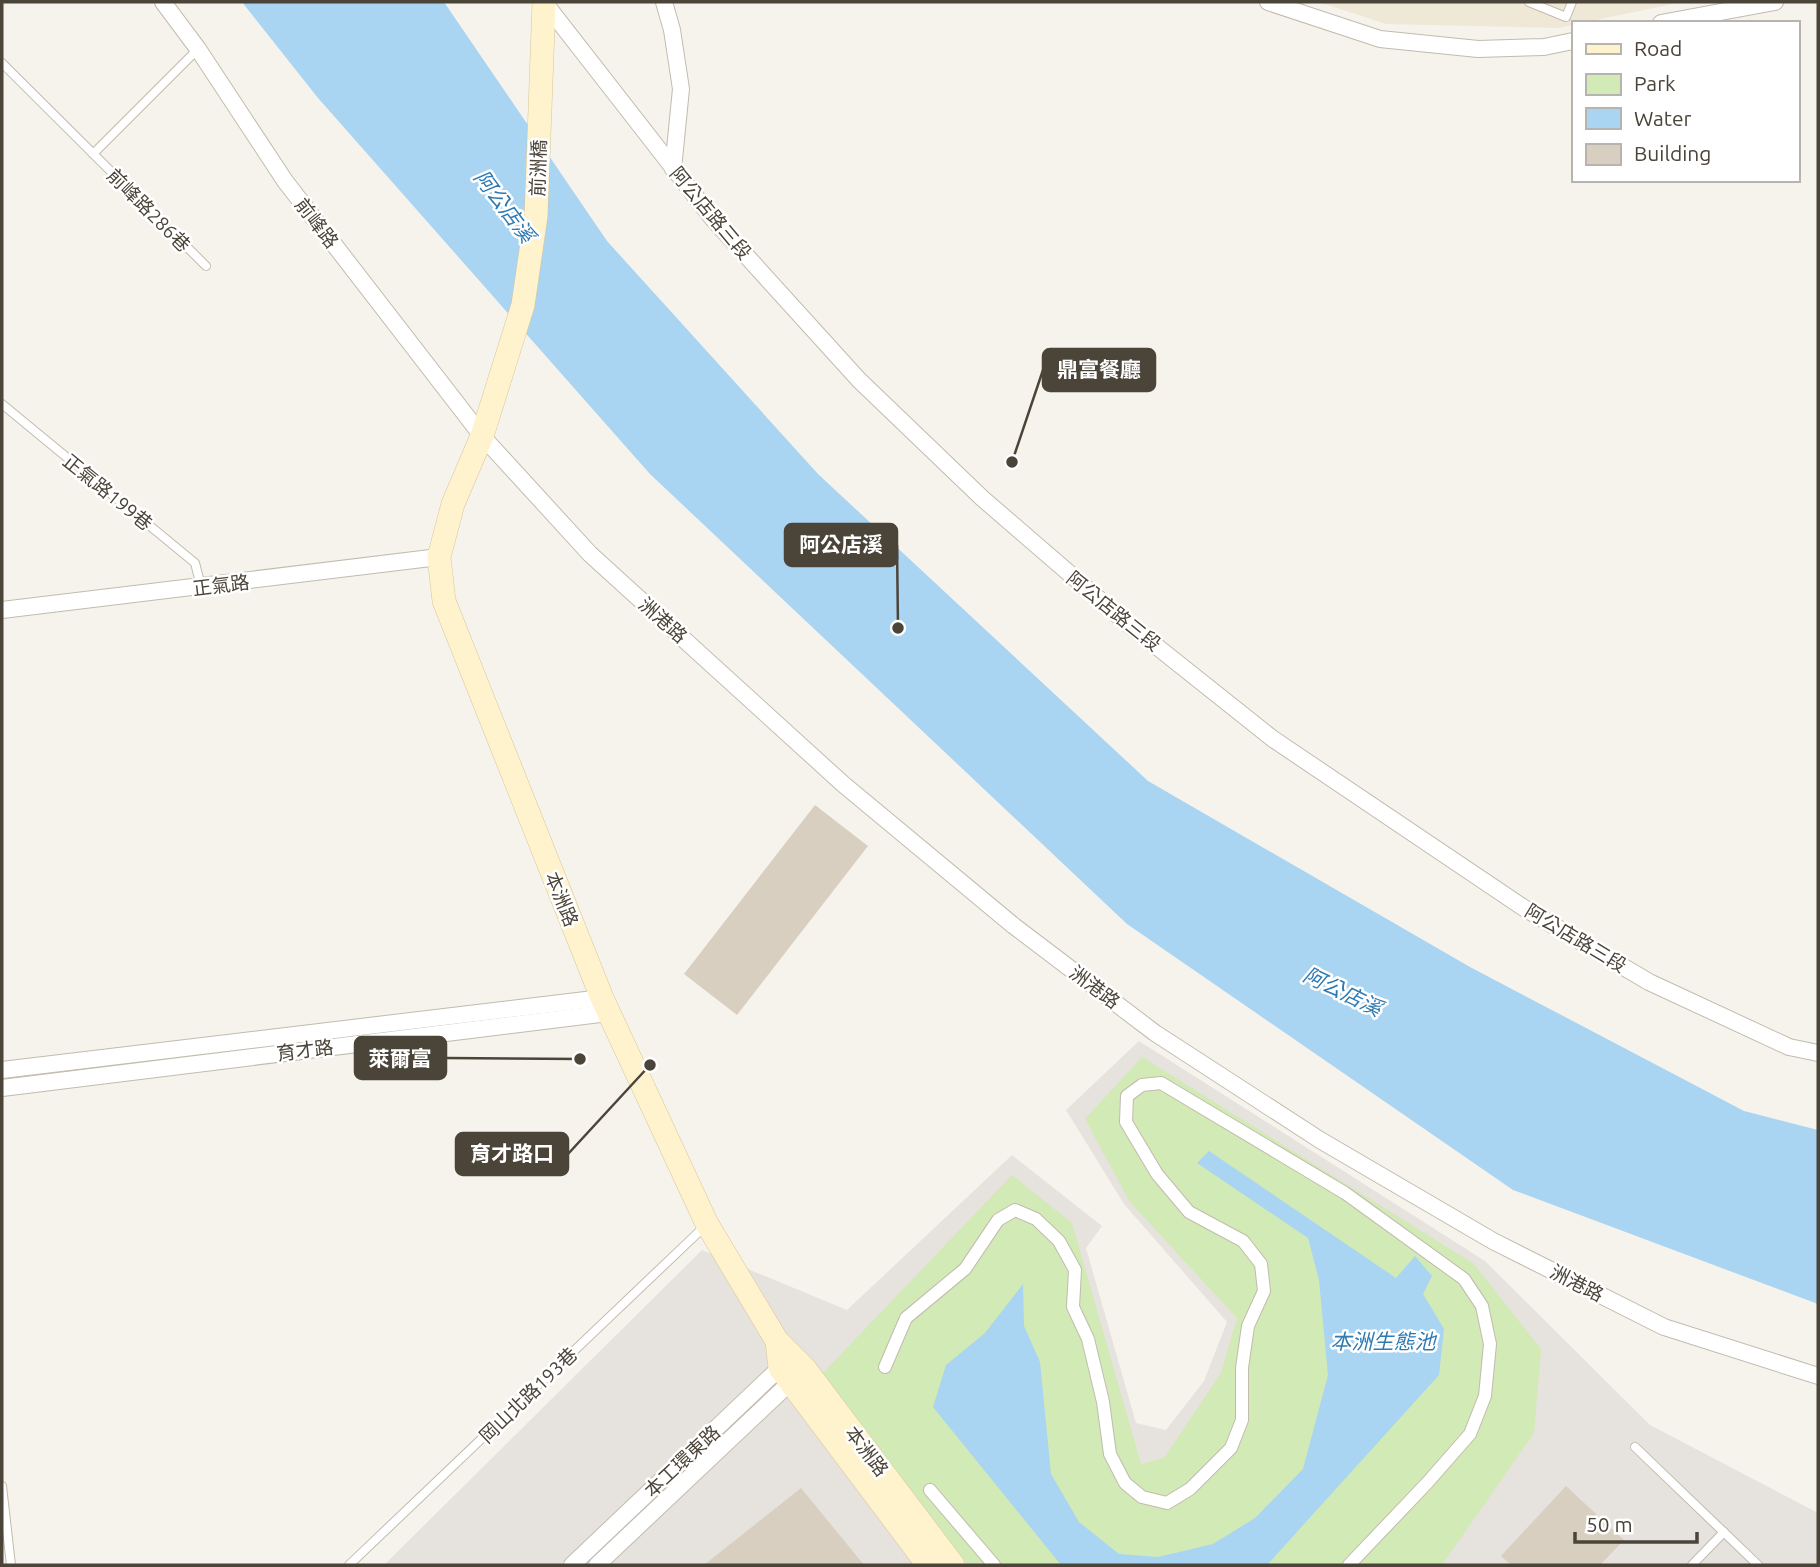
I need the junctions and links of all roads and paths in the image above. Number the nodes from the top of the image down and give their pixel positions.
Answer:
1 (163, 2) edge
2 (544, 2) edge
3 (664, 2) edge
4 (1268, 2) edge
5 (1529, 2) edge
6 (1572, 2) edge
7 (1775, 2) edge
8 (1672, 21) edge
9 (1572, 41) edge
10 (198, 49) junction
11 (2, 64) edge
12 (93, 154) junction
13 (673, 169) junction
14 (206, 266) dead end
15 (2, 404) edge
16 (482, 436) junction
17 (439, 557) junction
18 (202, 588) junction
19 (2, 610) edge
20 (605, 1006) junction
21 (1818, 1053) edge
22 (2, 1070) edge
23 (2, 1088) edge
24 (707, 1224) junction
25 (789, 1363) junction
26 (885, 1367) dead end
27 (1818, 1376) edge
28 (1635, 1447) dead end
29 (2, 1486) edge
30 (930, 1489) dead end
31 (1724, 1532) junction
32 (11, 1565) edge
33 (349, 1565) edge
34 (572, 1565) edge
35 (597, 1565) edge
36 (928, 1565) edge
37 (953, 1565) edge
38 (994, 1565) edge
39 (1349, 1565) edge
40 (1692, 1565) edge
41 (1758, 1565) edge

1 - 10 street, 前峰路
2 - 13 street, 阿公店路三段
2 - 16 main road, 前洲橋
3 - 13 street
4 - 9 street
5 - 6 lane
7 - 8 street
10 - 12 lane, 前峰路286巷
10 - 16 street, 前峰路
11 - 12 lane, 前峰路286巷
12 - 14 lane, 前峰路286巷
13 - 21 street, 阿公店路三段
15 - 18 lane, 正氣路199巷
16 - 17 main road, 本洲路
16 - 27 street, 洲港路
17 - 18 street, 正氣路
17 - 20 main road, 本洲路
18 - 19 street, 正氣路
20 - 22 street, 育才路
20 - 23 street, 育才路
20 - 24 main road, 本洲路
24 - 25 main road, 本洲路
24 - 33 lane, 岡山北路193巷
25 - 34 street, 本工環東路
25 - 35 street, 本工環東路
25 - 36 main road, 本洲路
25 - 37 main road, 本洲路
26 - 39 street
28 - 31 lane
29 - 32 lane
30 - 38 street
31 - 40 lane
31 - 41 lane

